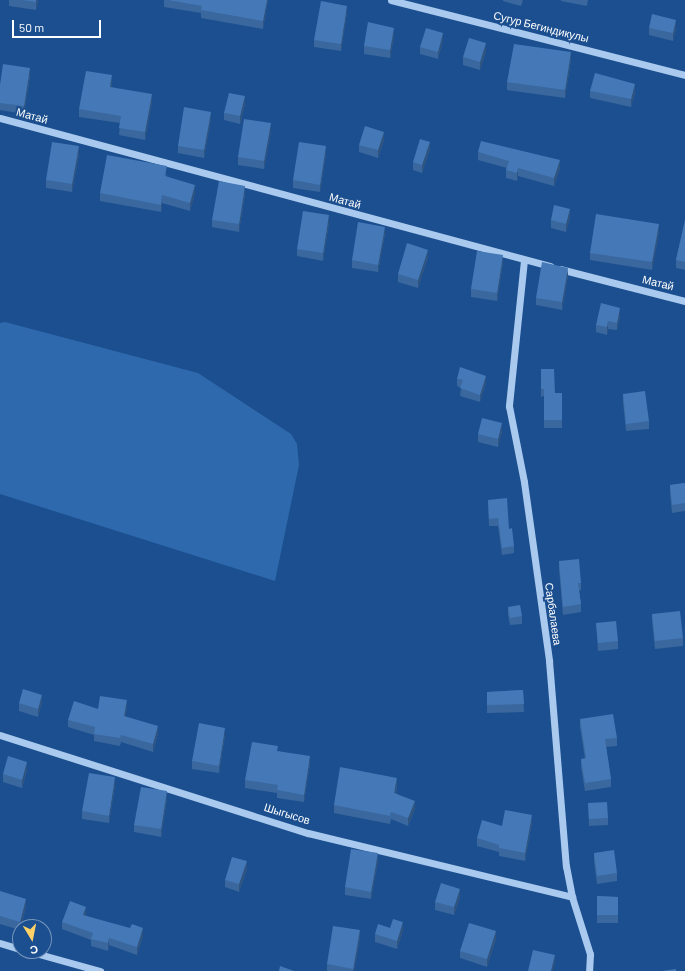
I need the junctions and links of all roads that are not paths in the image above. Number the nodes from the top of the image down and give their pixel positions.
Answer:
1 (391, 0) edge
2 (685, 75) edge
3 (0, 118) edge
4 (524, 260) junction
5 (685, 301) edge
6 (0, 735) edge
7 (572, 897) junction
8 (0, 943) edge
9 (12, 947) edge
10 (52, 958) edge
11 (100, 971) edge
12 (589, 971) edge

1 - 2 street, Сугур Бегиндикулы
3 - 4 street, Матай
4 - 5 street, Матай
4 - 7 street, Сарбалаева
6 - 7 street, Шыгысов
7 - 12 street, Сарбалаева
8 - 9 street
10 - 11 street

